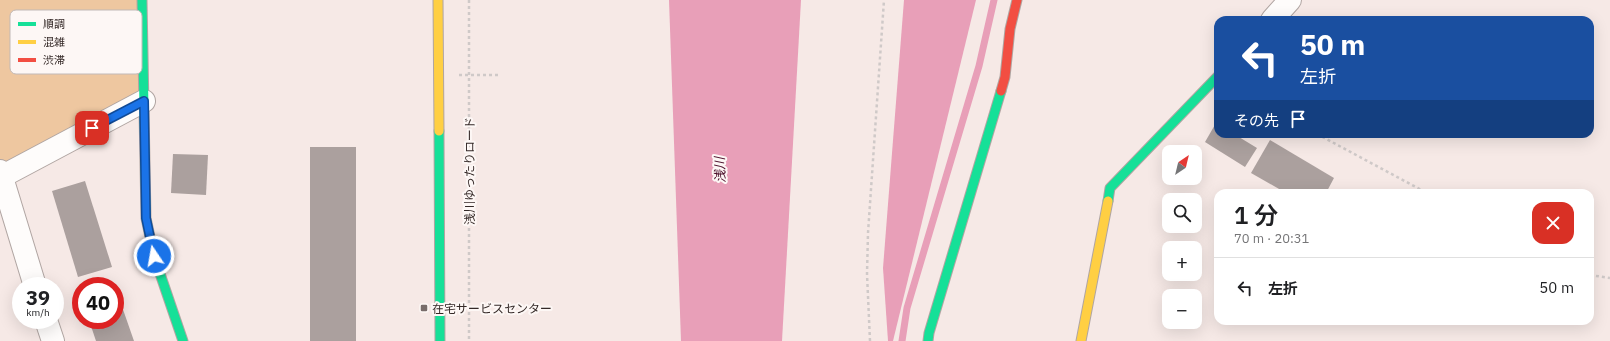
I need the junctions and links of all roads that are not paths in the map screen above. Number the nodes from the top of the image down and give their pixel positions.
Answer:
1 (142, 0) edge
2 (438, 0) edge
3 (1017, 0) edge
4 (1290, 0) edge
5 (1276, 16) edge
6 (1214, 80) edge
7 (144, 101) junction
8 (1, 174) edge
9 (32, 277) edge
10 (49, 329) edge
11 (53, 341) edge
12 (183, 341) edge
13 (440, 341) edge
14 (928, 341) edge
15 (1081, 341) edge

1 - 7 street
2 - 13 street
3 - 14 street
4 - 5 street
6 - 15 street
7 - 8 street
7 - 12 street
8 - 9 street
10 - 11 street

